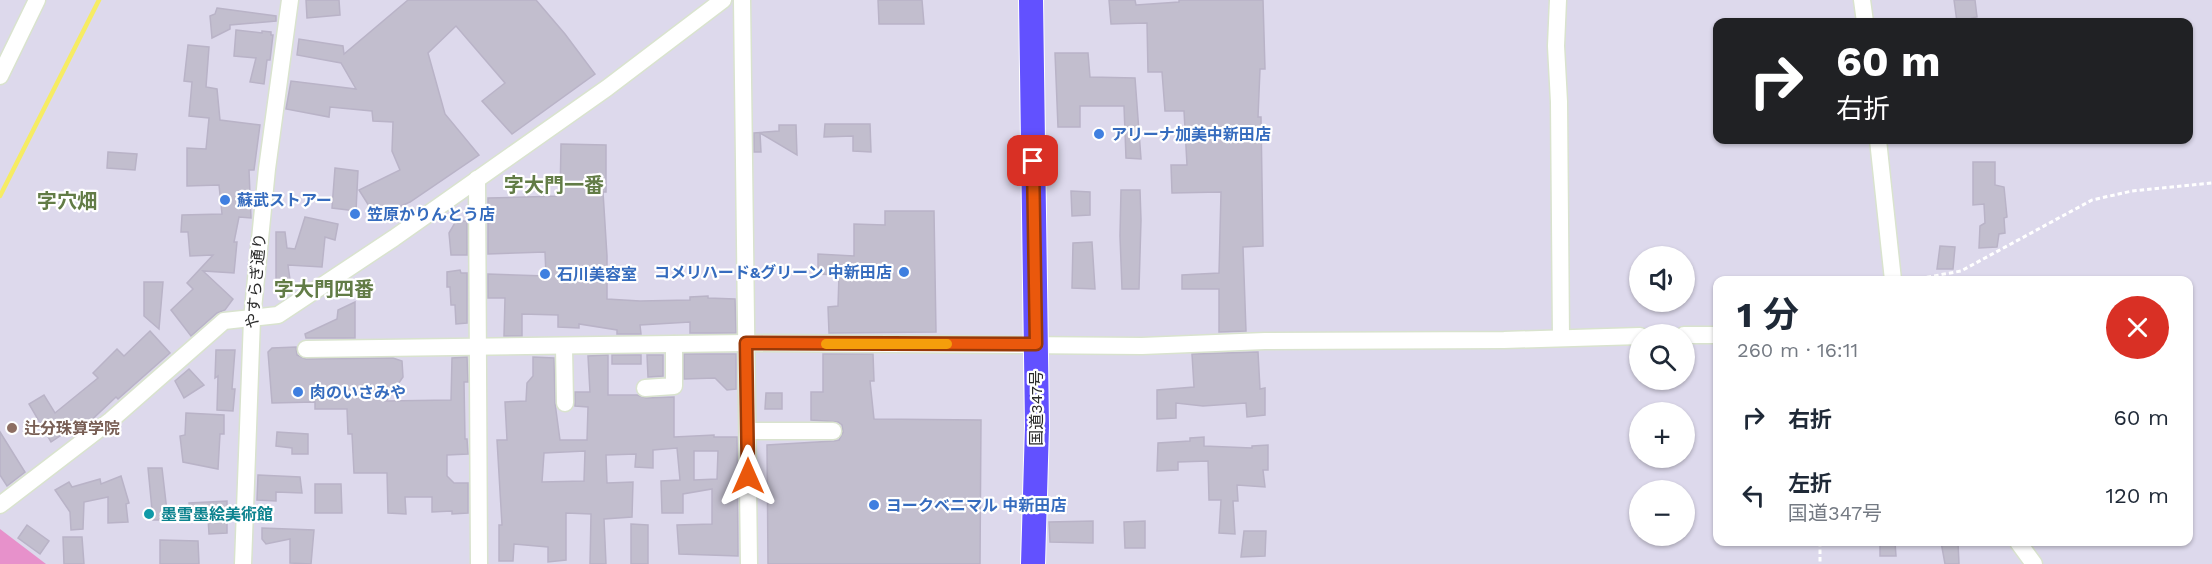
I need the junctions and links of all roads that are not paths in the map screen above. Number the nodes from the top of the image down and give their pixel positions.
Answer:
1 (37, 0) edge
2 (290, 0) edge
3 (723, 0) edge
4 (742, 0) edge
5 (1031, 0) edge
6 (1558, 0) edge
7 (1862, 0) edge
8 (1864, 18) edge
9 (0, 76) edge
10 (1878, 144) edge
11 (477, 179) junction
12 (1893, 276) edge
13 (252, 319) junction
14 (1695, 335) edge
15 (1713, 335) edge
16 (1629, 336) edge
17 (1561, 338) junction
18 (746, 343) junction
19 (674, 344) junction
20 (1036, 344) junction
21 (477, 346) junction
22 (564, 347) junction
23 (306, 349) dead end
24 (645, 388) dead end
25 (565, 403) dead end
26 (832, 430) dead end
27 (748, 431) junction
28 (0, 505) edge
29 (2021, 546) edge
30 (243, 564) edge
31 (479, 564) edge
32 (749, 564) edge
33 (1033, 564) edge
34 (2034, 564) edge

1 - 9 street
2 - 13 street, やすらぎ通り
3 - 11 street
4 - 18 street
5 - 20 highway, 国道347号
6 - 17 street
7 - 8 street
10 - 12 street
11 - 13 street
11 - 21 street
13 - 28 street
13 - 30 street, やすらぎ通り
14 - 15 street
16 - 17 street
17 - 20 street
18 - 19 street
18 - 20 street
18 - 27 street
19 - 22 street
19 - 24 street
20 - 33 highway, 国道347号
21 - 22 street
21 - 23 street
21 - 31 street
22 - 25 street
26 - 27 street
27 - 32 street
29 - 34 street

